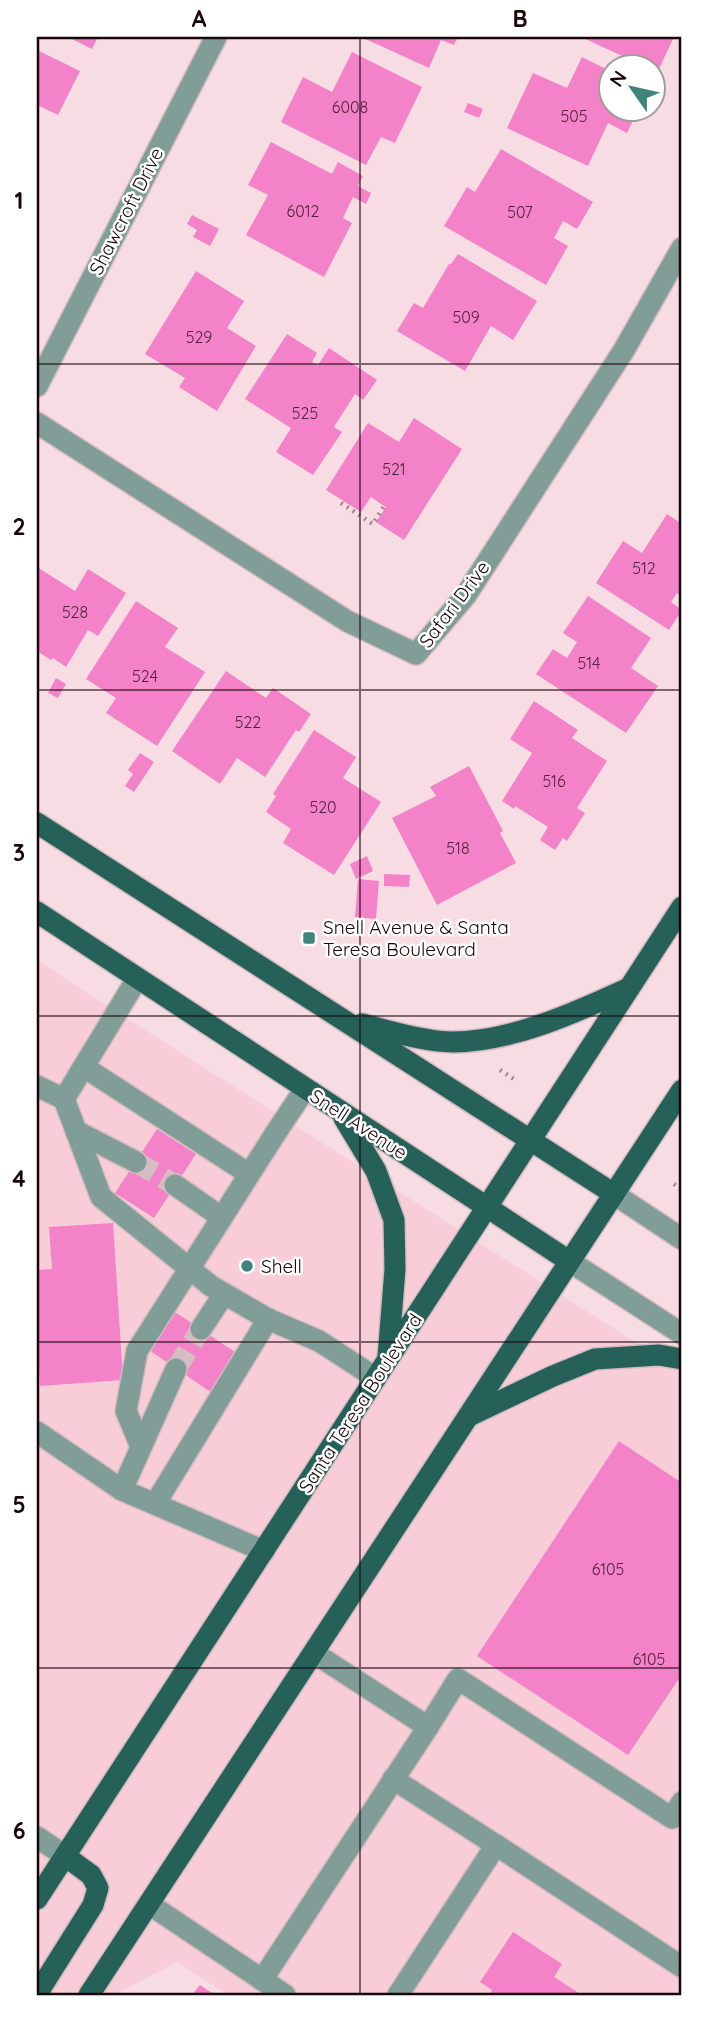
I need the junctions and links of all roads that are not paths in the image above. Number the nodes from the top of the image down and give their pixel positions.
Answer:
1 (216, 37) edge
2 (682, 248) edge
3 (37, 386) edge
4 (37, 424) edge
5 (37, 823) edge
6 (682, 907) edge
7 (37, 912) edge
8 (137, 979) junction
9 (629, 988) junction
10 (342, 1019) junction
11 (84, 1067) junction
12 (37, 1086) edge
13 (306, 1089) junction
14 (682, 1090) edge
15 (64, 1099) junction
16 (341, 1114) junction
17 (76, 1131) junction
18 (531, 1140) junction
19 (136, 1161) tunnel mouth
20 (249, 1174) junction
21 (175, 1185) tunnel mouth
22 (614, 1194) junction
23 (486, 1208) junction
24 (221, 1217) junction
25 (682, 1239) edge
26 (569, 1261) junction
27 (189, 1267) junction
28 (223, 1294) junction
29 (268, 1319) junction
30 (201, 1329) tunnel mouth
31 (682, 1334) edge
32 (682, 1359) edge
33 (388, 1360) junction
34 (176, 1369) tunnel mouth
35 (376, 1378) junction
36 (467, 1417) junction
37 (37, 1433) edge
38 (142, 1447) junction
39 (122, 1490) junction
40 (155, 1504) junction
41 (264, 1551) junction
42 (314, 1653) junction
43 (428, 1727) junction
44 (393, 1779) junction
45 (682, 1802) edge
46 (37, 1837) edge
47 (496, 1845) junction
48 (65, 1856) junction
49 (37, 1899) edge
50 (149, 1905) junction
51 (682, 1967) edge
52 (262, 1980) junction
53 (37, 1994) edge
54 (89, 1995) edge
55 (285, 1995) edge
56 (397, 1995) edge

1 - 3 street, Shawcroft Drive
2 - 4 street, Safari Drive
5 - 10 main road
6 - 9 main road, Santa Teresa Boulevard
7 - 8 main road, Snell Avenue
8 - 11 street
8 - 13 main road, Snell Avenue
9 - 10 main road
9 - 18 main road, Santa Teresa Boulevard
10 - 18 main road
11 - 15 street
11 - 20 street
12 - 15 street
13 - 16 main road, Snell Avenue
13 - 20 street
14 - 22 main road
15 - 17 street
16 - 23 main road, Snell Avenue
16 - 33 main road
17 - 19 street
17 - 27 street
18 - 22 main road
18 - 23 main road, Santa Teresa Boulevard
20 - 24 street
21 - 24 street
22 - 25 street
22 - 26 main road
23 - 26 main road, Snell Avenue
23 - 33 main road, Santa Teresa Boulevard
24 - 27 street
26 - 31 street, Snell Avenue
26 - 36 main road
27 - 28 street
27 - 38 street
28 - 29 street
28 - 30 street
29 - 35 street
29 - 40 street
32 - 36 main road
33 - 35 main road, Santa Teresa Boulevard
34 - 38 street
35 - 41 main road, Santa Teresa Boulevard
36 - 42 main road
37 - 39 street
38 - 39 street
39 - 40 street
40 - 41 street
41 - 48 main road, Santa Teresa Boulevard
42 - 43 street
42 - 50 main road
43 - 44 street
43 - 45 street
44 - 47 street
44 - 52 street
46 - 48 street
47 - 51 street
47 - 56 street
48 - 49 main road, Santa Teresa Boulevard
48 - 53 main road
50 - 52 street
50 - 54 main road
52 - 55 street

